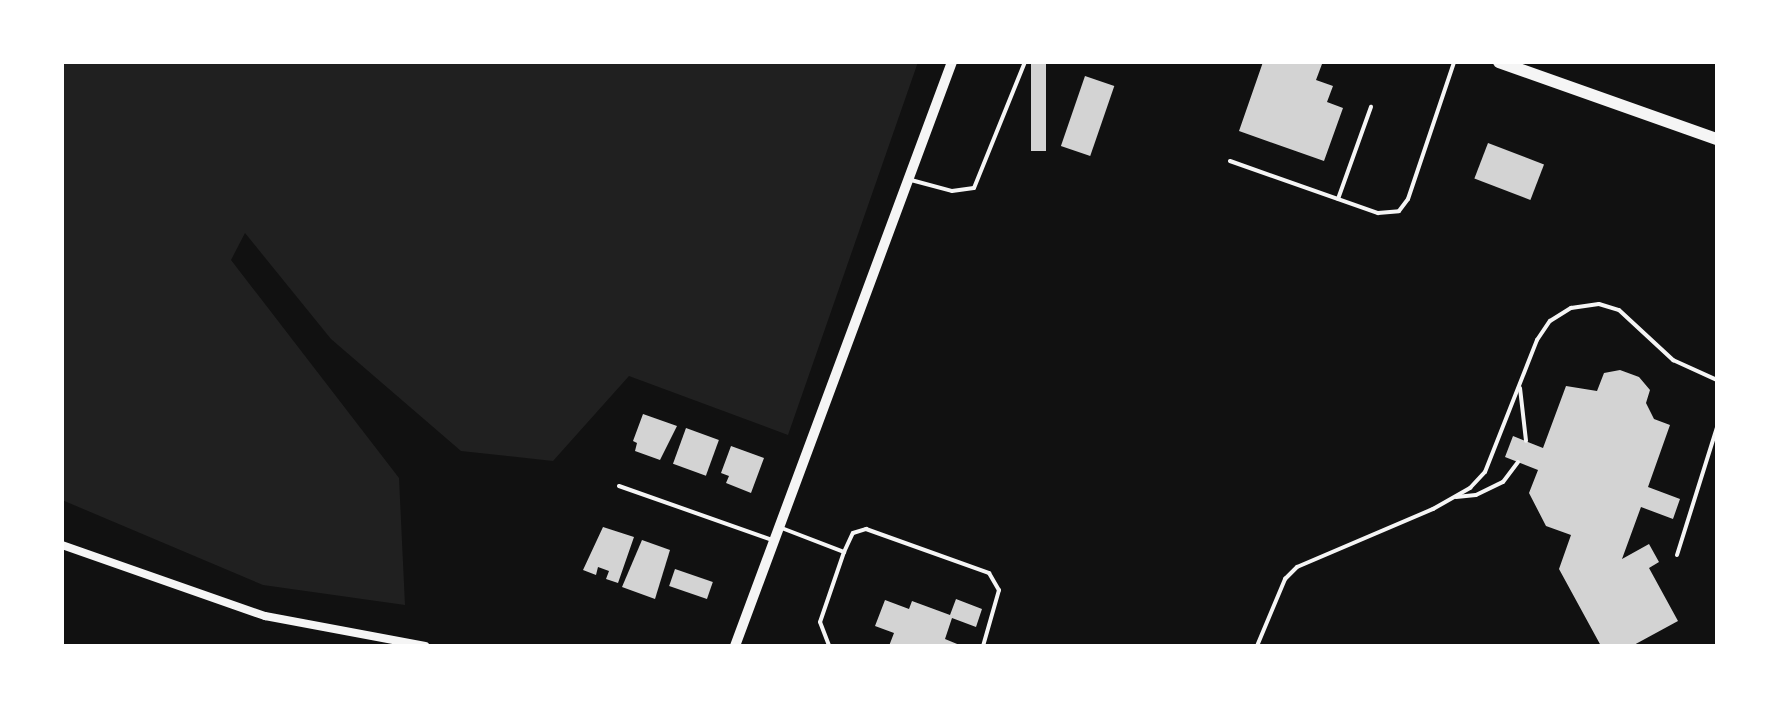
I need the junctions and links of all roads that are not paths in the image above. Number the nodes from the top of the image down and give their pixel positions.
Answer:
1 (952, 62) edge
2 (1025, 62) edge
3 (1454, 62) edge
4 (1499, 62) edge
5 (1371, 107) dead end
6 (1717, 139) edge
7 (1230, 161) dead end
8 (909, 180) junction
9 (1338, 199) junction
10 (1717, 380) edge
11 (1519, 387) junction
12 (1717, 427) edge
13 (1526, 441) dead end
14 (1518, 462) dead end
15 (619, 486) dead end
16 (1453, 497) junction
17 (779, 527) junction
18 (774, 541) junction
19 (62, 545) edge
20 (844, 552) junction
21 (1677, 555) dead end
22 (425, 646) edge
23 (735, 646) edge
24 (829, 646) edge
25 (983, 646) edge
26 (1257, 646) edge

1 - 8 street
2 - 8 lane
3 - 9 lane
4 - 6 main road
5 - 9 lane
7 - 9 lane
8 - 17 street
10 - 11 lane
11 - 13 lane
11 - 16 lane
12 - 21 lane
14 - 16 lane
15 - 18 lane
16 - 26 lane
17 - 18 street
17 - 20 lane
18 - 23 street
19 - 22 street
20 - 24 lane
20 - 25 lane

